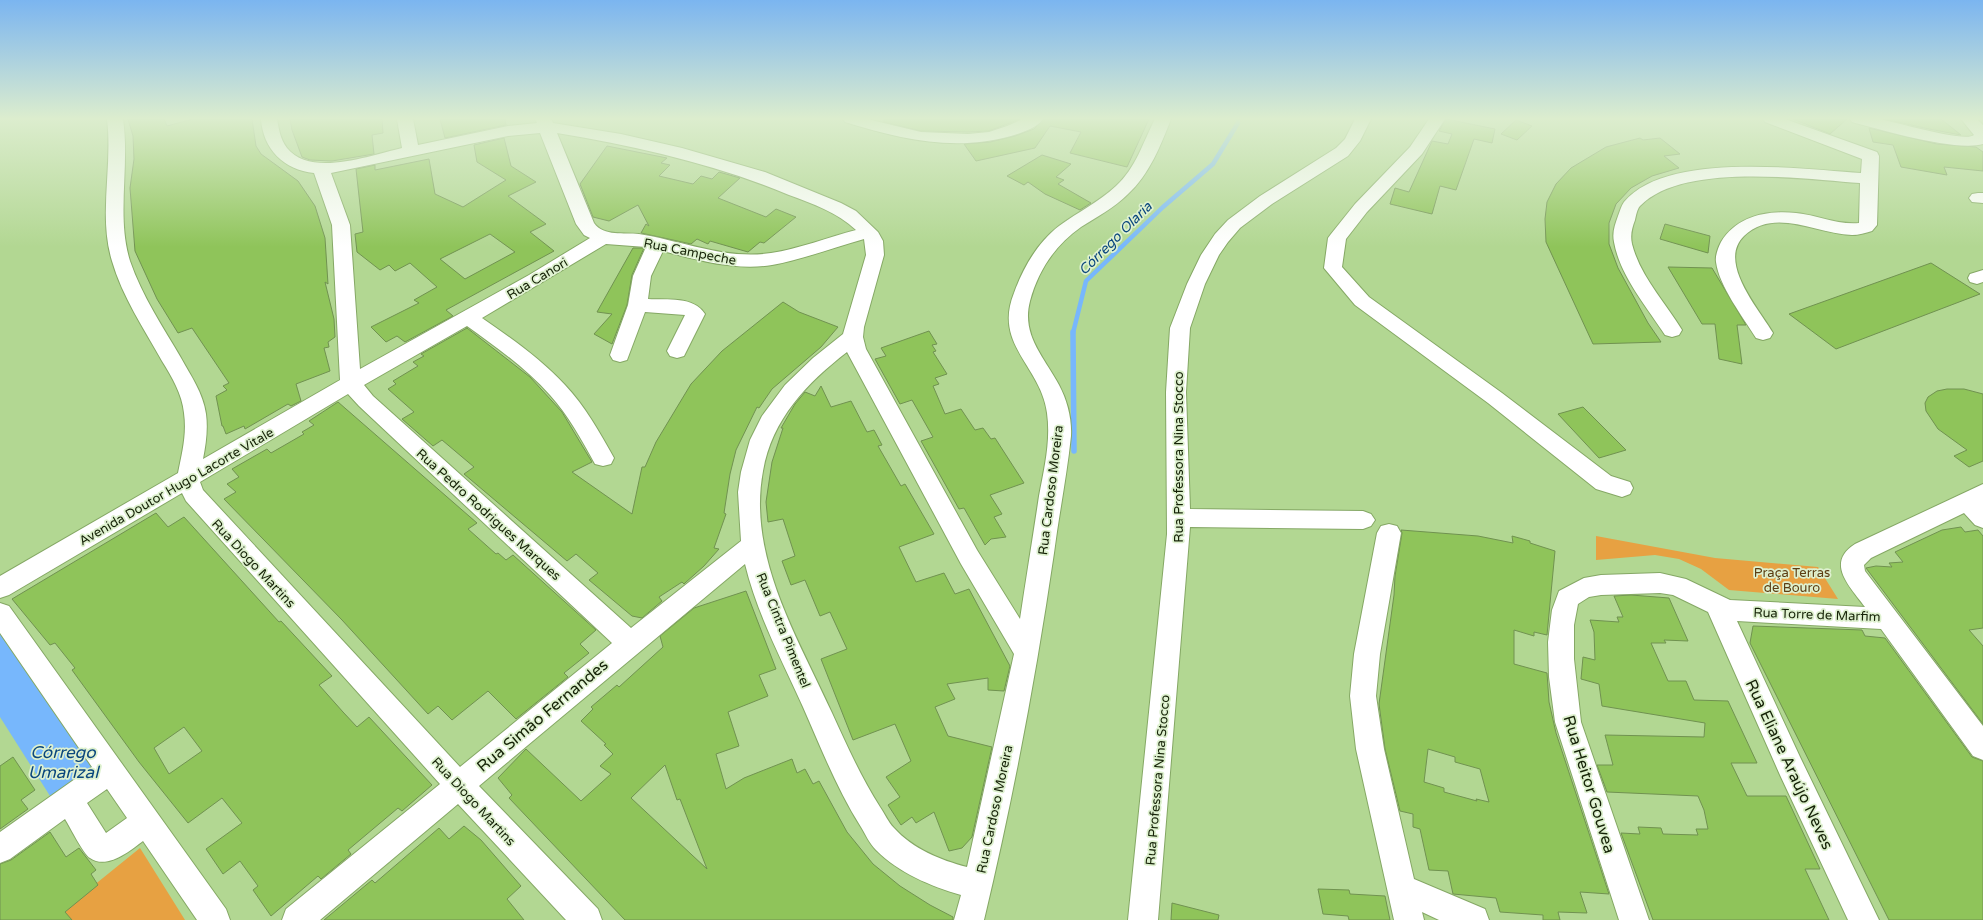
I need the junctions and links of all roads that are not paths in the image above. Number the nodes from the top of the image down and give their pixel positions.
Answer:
1 (117, 162) edge
2 (293, 162) edge
3 (361, 162) edge
4 (561, 162) edge
5 (710, 162) edge
6 (1141, 162) edge
7 (1326, 162) edge
8 (1405, 162) edge
9 (1870, 162) edge
10 (321, 170) junction
11 (1869, 179) junction
12 (869, 232) junction
13 (603, 238) junction
14 (656, 245) junction
15 (638, 305) junction
16 (469, 318) junction
17 (1672, 330) dead end
18 (1763, 333) dead end
19 (853, 336) junction
20 (677, 352) dead end
21 (620, 355) dead end
22 (351, 383) junction
23 (603, 458) dead end
24 (188, 480) junction
25 (1622, 488) dead end
26 (1975, 497) edge
27 (1180, 518) junction
28 (1983, 519) edge
29 (1363, 520) dead end
30 (1389, 533) dead end
31 (753, 545) junction
32 (0, 588) edge
33 (1568, 598) joint
34 (1718, 607) junction
35 (0, 613) edge
36 (1886, 619) junction
37 (630, 643) junction
38 (1027, 653) junction
39 (1983, 747) edge
40 (110, 770) junction
41 (459, 785) junction
42 (69, 800) junction
43 (145, 821) junction
44 (0, 849) edge
45 (978, 884) junction
46 (1403, 889) junction
47 (215, 920) edge
48 (297, 920) edge
49 (587, 920) edge
50 (969, 920) edge
51 (1143, 920) edge
52 (1409, 920) edge
53 (1474, 920) edge
54 (1634, 920) edge
55 (1864, 920) edge

1 - 24 street
2 - 10 street
3 - 10 street
4 - 13 street
5 - 12 street
6 - 38 street, Rua Cardoso Moreira
7 - 27 street, Rua Professora Nina Stocco
8 - 25 street
9 - 11 street
10 - 22 street
11 - 17 street
11 - 18 street
12 - 14 street, Rua Campeche
12 - 19 street
13 - 14 street, Rua Campeche
13 - 16 street, Rua Canori
14 - 15 street
15 - 20 street
15 - 21 street
16 - 22 street, Rua Canori
16 - 23 street
19 - 31 street, Rua Cintra Pimentel
19 - 38 street
22 - 24 street, Avenida Doutor Hugo Lacorte Vitale
22 - 37 street, Rua Pedro Rodrigues Marques
24 - 32 street, Avenida Doutor Hugo Lacorte Vitale
24 - 41 street, Rua Diogo Martins
26 - 28 street
26 - 36 street, Rua Torre de Marfim
27 - 29 street
27 - 51 street, Rua Professora Nina Stocco
30 - 46 street
31 - 37 street, Rua Simão Fernandes
31 - 45 street, Rua Cintra Pimentel
33 - 34 street, Rua Torre de Marfim
33 - 54 street, Rua Heitor Gouvea
34 - 36 street, Rua Torre de Marfim
34 - 55 street, Rua Eliane Araújo Neves
35 - 40 street
36 - 39 street
37 - 41 street, Rua Simão Fernandes
38 - 45 street, Rua Cardoso Moreira
40 - 42 street
40 - 43 street
41 - 48 street, Rua Simão Fernandes
41 - 49 street, Rua Diogo Martins
42 - 43 street
42 - 44 street
43 - 47 street
45 - 50 street, Rua Cardoso Moreira
46 - 52 street
46 - 53 street

